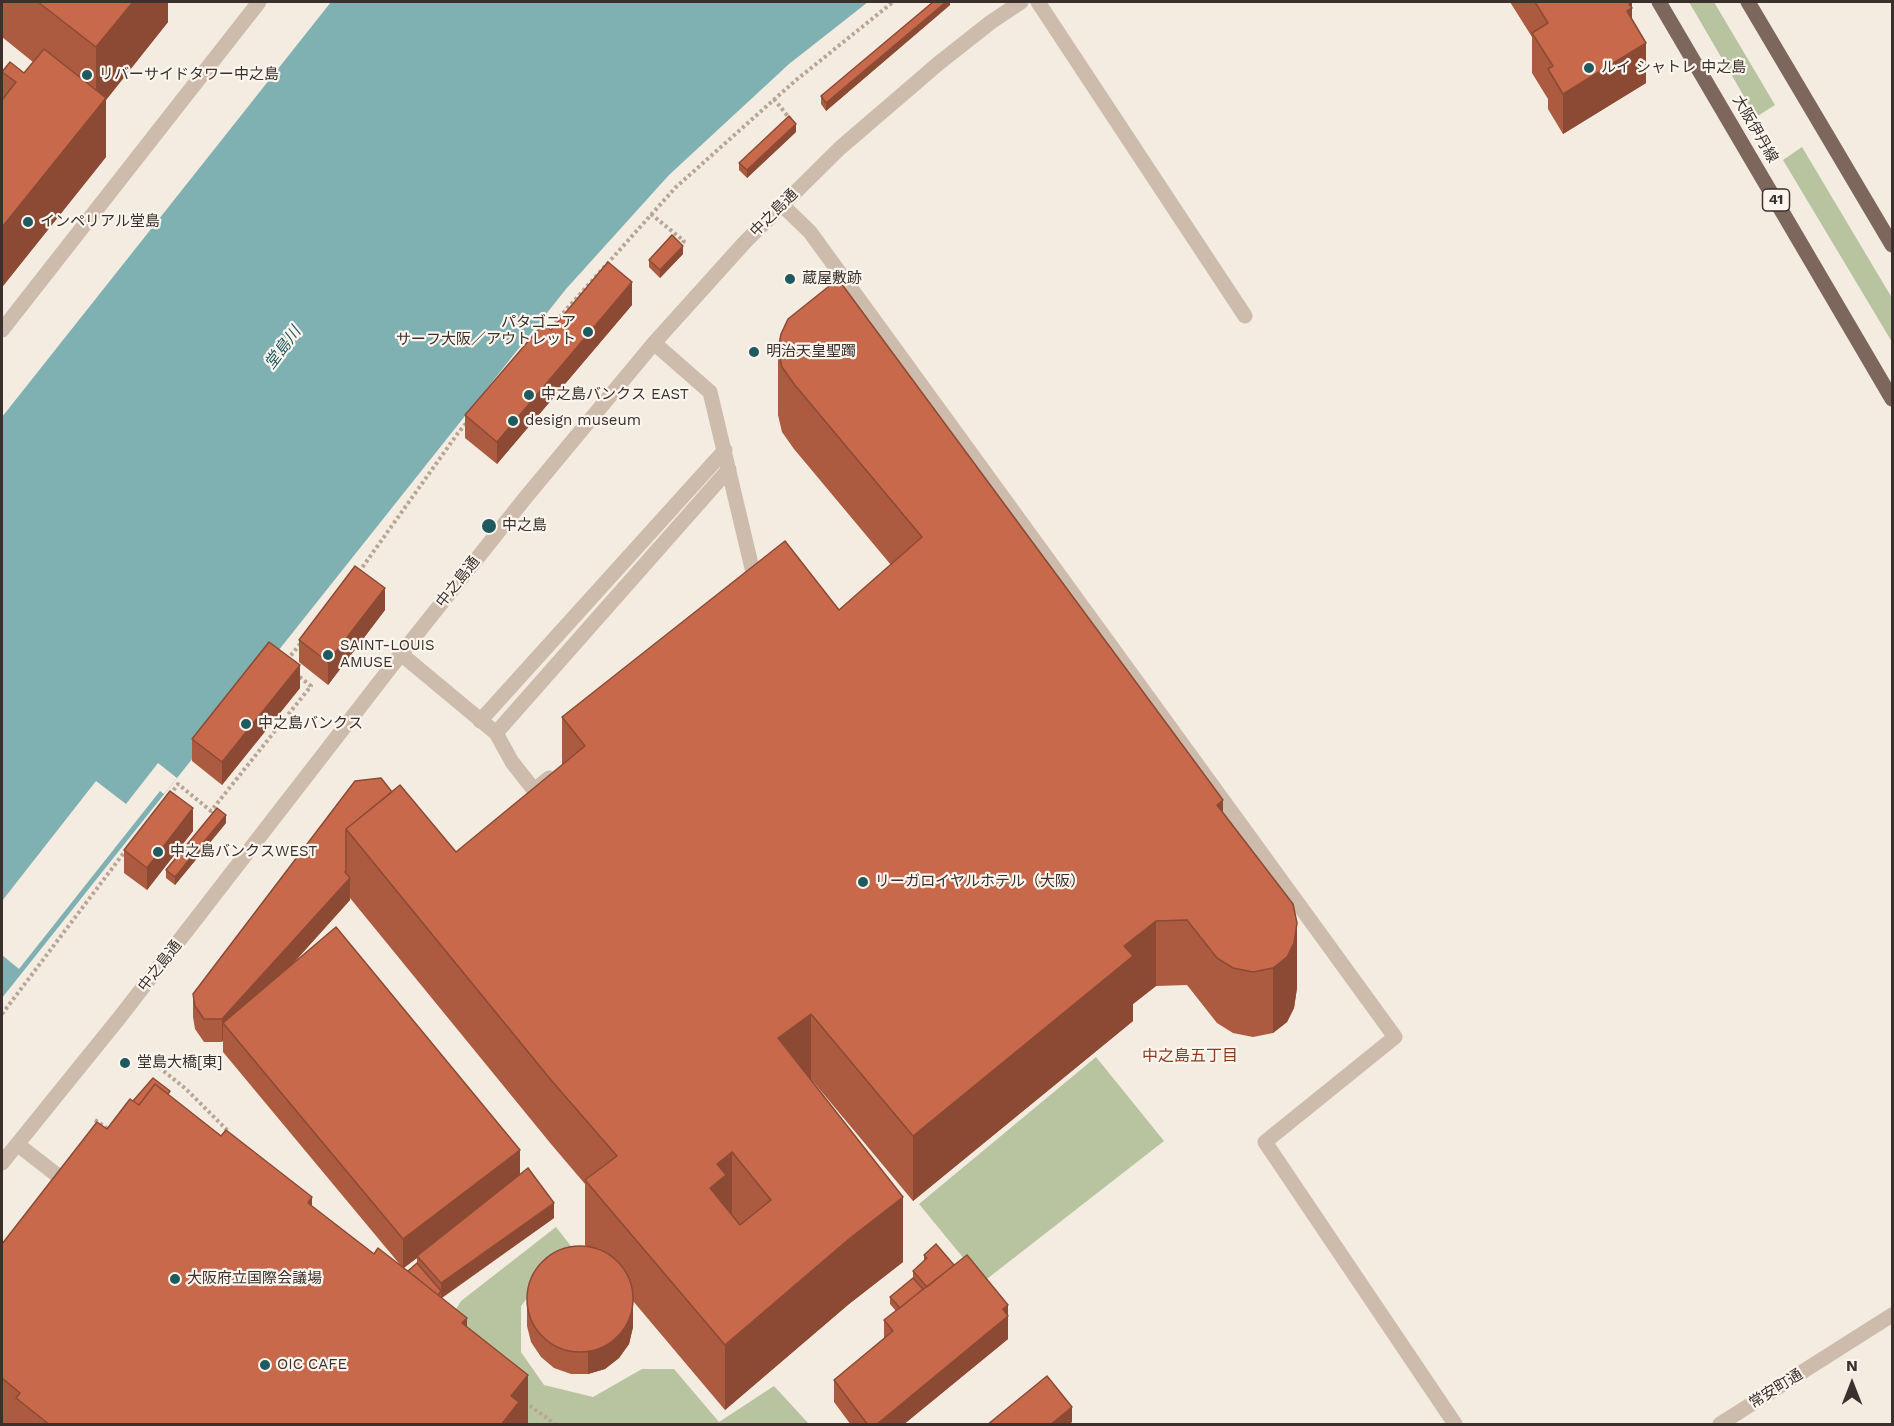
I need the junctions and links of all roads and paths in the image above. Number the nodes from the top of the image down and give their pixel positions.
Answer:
1 (259, 2) edge
2 (893, 2) edge
3 (1021, 2) edge
4 (1038, 2) edge
5 (1659, 2) edge
6 (1748, 2) edge
7 (774, 99) junction
8 (795, 125) edge
9 (782, 205) junction
10 (651, 214) junction
11 (1893, 244) edge
12 (678, 248) edge
13 (1245, 316) dead end
14 (2, 330) edge
15 (540, 338) edge
16 (654, 343) junction
17 (1893, 399) edge
18 (473, 415) edge
19 (724, 450) junction
20 (729, 469) junction
21 (355, 577) edge
22 (751, 596) edge
23 (306, 638) edge
24 (401, 654) junction
25 (285, 664) edge
26 (293, 671) edge
27 (480, 721) junction
28 (496, 733) junction
29 (562, 768) edge
30 (164, 802) edge
31 (129, 847) edge
32 (2, 1014) edge
33 (145, 1056) dead end
34 (95, 1120) edge
35 (112, 1133) edge
36 (235, 1139) edge
37 (17, 1144) junction
38 (2, 1163) edge
39 (85, 1197) edge
40 (1893, 1315) edge
41 (517, 1396) edge
42 (555, 1425) edge
43 (1455, 1425) edge
44 (1720, 1425) edge

1 - 14 street
2 - 7 path
3 - 9 street, 中之島通
4 - 13 street
5 - 17 main road, 大阪伊丹線 / 41
6 - 11 main road
7 - 8 path
7 - 10 path
9 - 16 street, 中之島通
9 - 43 street
10 - 12 path
10 - 15 path
16 - 19 street
16 - 24 street, 中之島通
18 - 21 path
19 - 20 street
19 - 27 street
20 - 22 street
20 - 28 street
23 - 25 path
24 - 27 street
24 - 37 street, 中之島通
26 - 30 path
27 - 28 street
28 - 29 street
31 - 32 path
33 - 36 path
34 - 35 path
37 - 38 street, 中之島通
37 - 39 street
40 - 44 street, 常安町通
41 - 42 path

